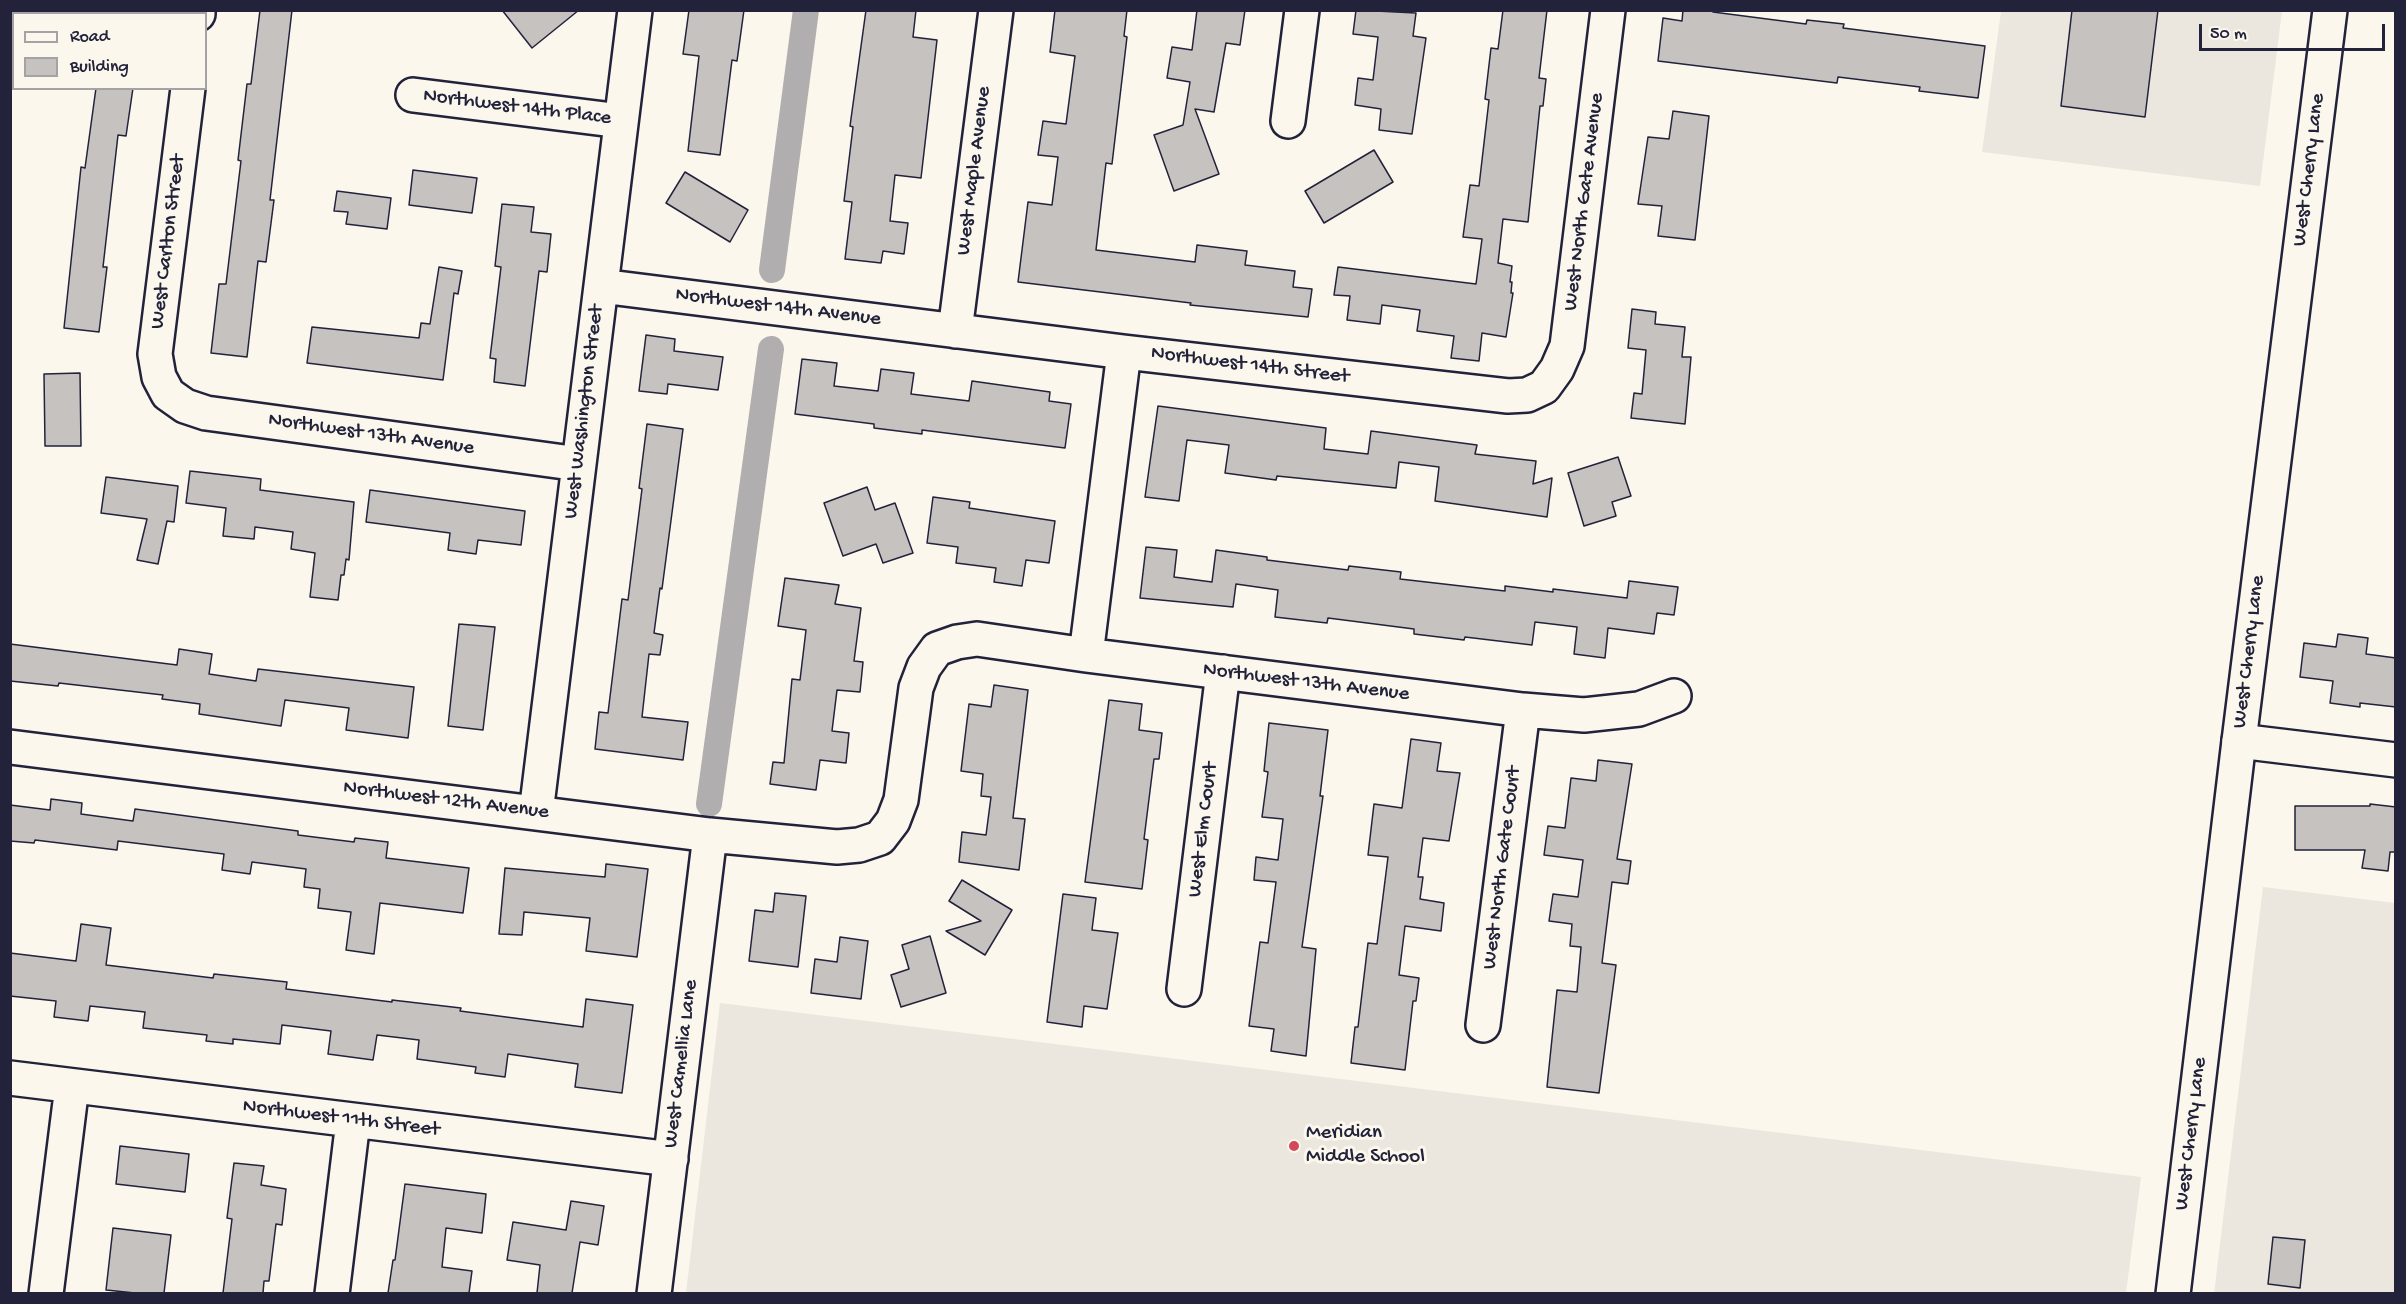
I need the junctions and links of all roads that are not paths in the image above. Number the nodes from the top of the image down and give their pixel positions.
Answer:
1 (635, 10) edge
2 (996, 10) edge
3 (1302, 10) edge
4 (1608, 10) edge
5 (2330, 10) edge
6 (188, 90) edge
7 (413, 95) dead end
8 (621, 121) junction
9 (1288, 122) dead end
10 (601, 286) junction
11 (955, 331) junction
12 (1124, 352) junction
13 (1544, 387) joint
14 (168, 394) joint
15 (579, 464) junction
16 (1086, 655) junction
17 (1223, 672) junction
18 (1674, 696) dead end
19 (1523, 710) junction
20 (2239, 741) junction
21 (10, 747) edge
22 (2396, 760) edge
23 (536, 813) junction
24 (710, 835) junction
25 (880, 838) joint
26 (1184, 988) dead end
27 (1483, 1025) dead end
28 (10, 1078) edge
29 (72, 1086) junction
30 (353, 1120) junction
31 (671, 1159) junction
32 (46, 1293) edge
33 (332, 1293) edge
34 (654, 1293) edge
35 (2173, 1293) edge

1 - 8 street, West Washington Street
2 - 11 street, West Maple Avenue
3 - 9 street
4 - 13 street, West North Gate Avenue
5 - 20 street, West Cherry Lane
6 - 14 street, West Carlton Street
7 - 8 street, Northwest 14th Place
8 - 10 street, West Washington Street
10 - 11 street, Northwest 14th Avenue
10 - 15 street, West Washington Street
11 - 12 street, Northwest 14th Street
12 - 13 street, Northwest 14th Street
12 - 16 street
14 - 15 street, Northwest 13th Avenue
15 - 23 street, West Washington Street
16 - 17 street, Northwest 13th Avenue
16 - 25 street, Northwest 13th Avenue
17 - 19 street, Northwest 13th Avenue
17 - 26 street, West Elm Court
18 - 19 street, Northwest 13th Avenue
19 - 27 street, West North Gate Court
20 - 22 street
20 - 35 street, West Cherry Lane
21 - 23 street, Northwest 12th Avenue
23 - 24 street, Northwest 12th Avenue
24 - 25 street, Northwest 12th Avenue
24 - 31 street, West Camellia Lane
28 - 29 street, Northwest 11th Street
29 - 30 street, Northwest 11th Street
29 - 32 street
30 - 31 street, Northwest 11th Street
30 - 33 street
31 - 34 street, West Camellia Lane

